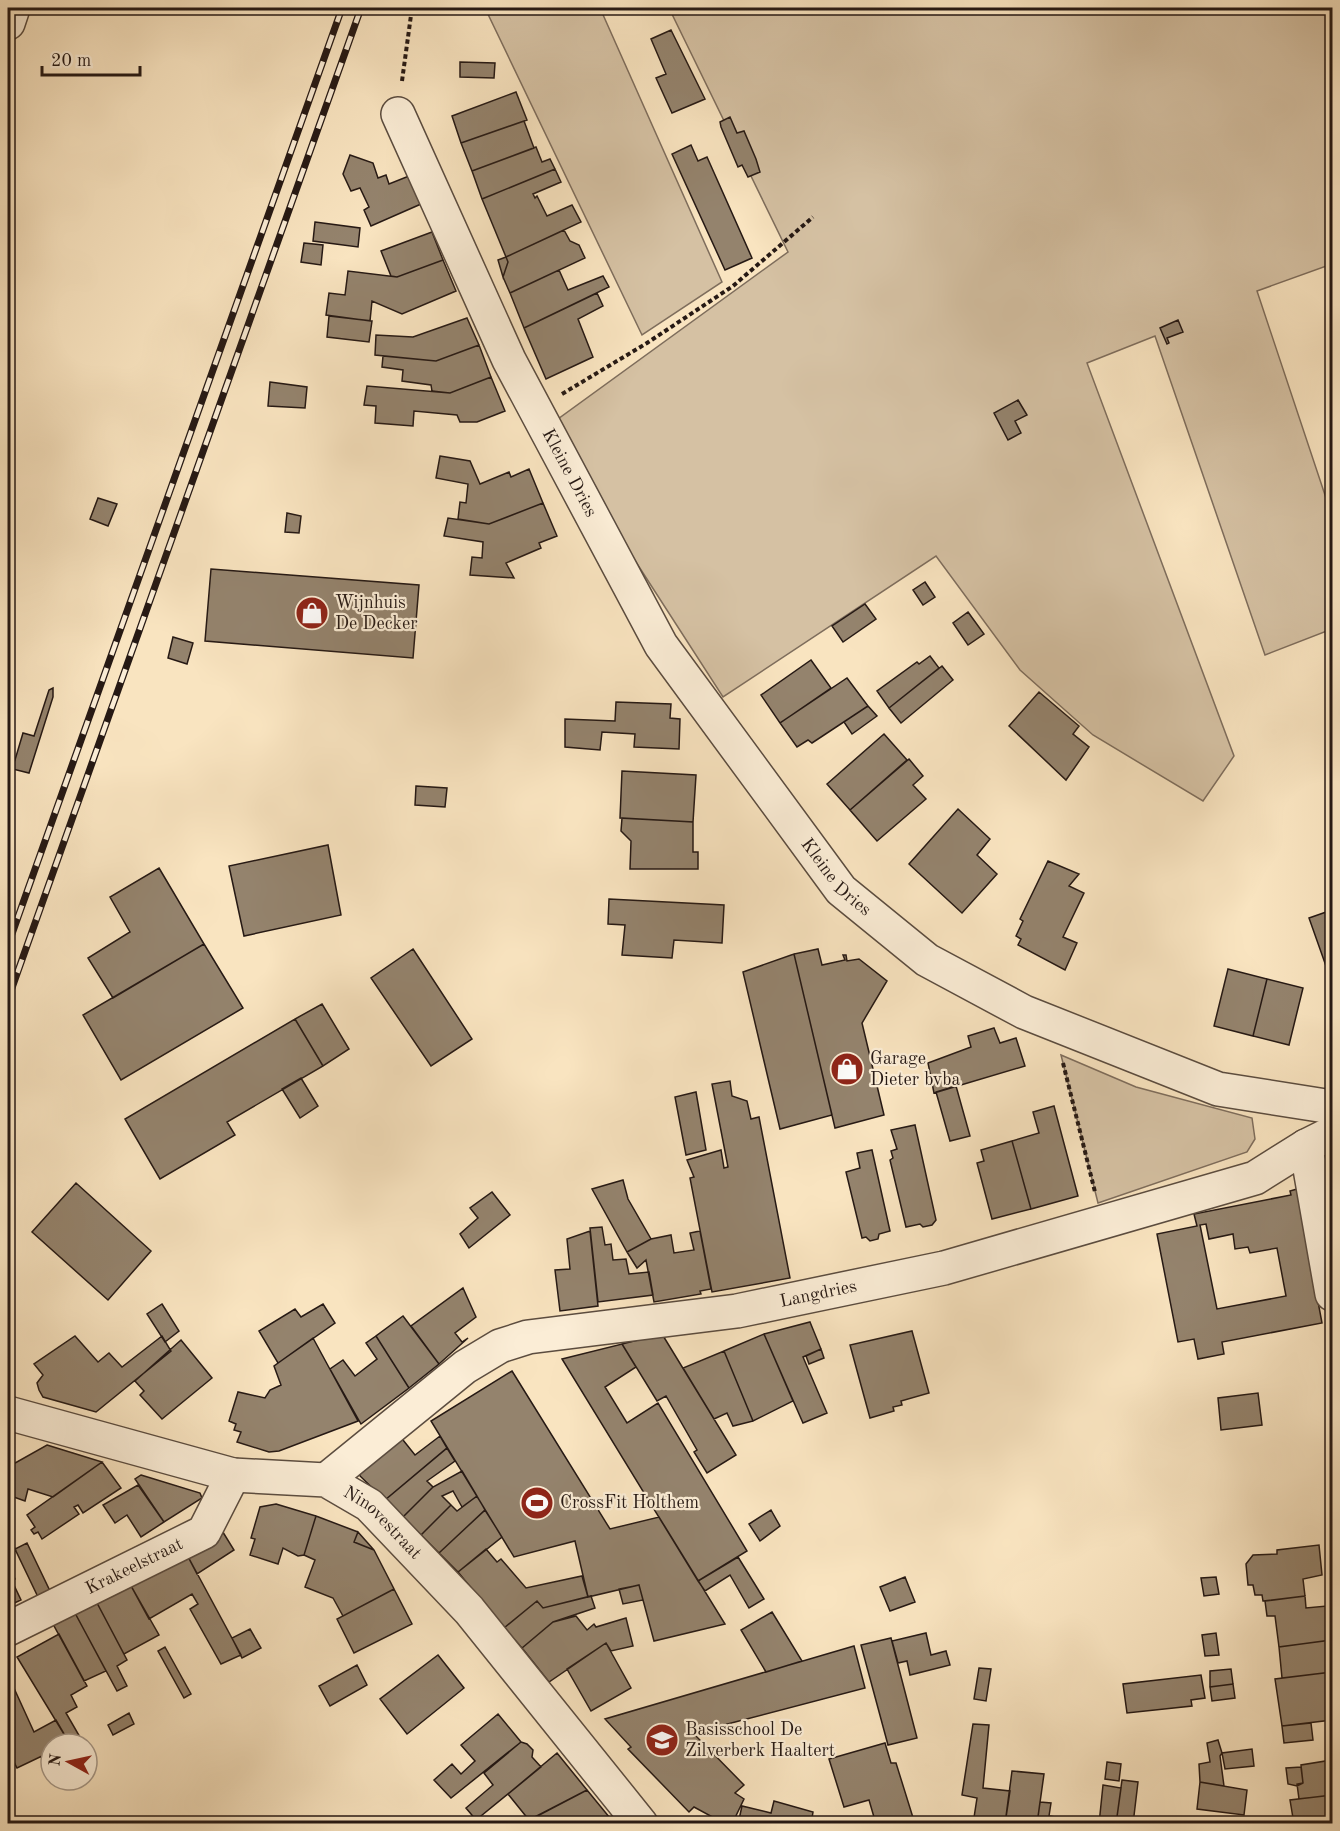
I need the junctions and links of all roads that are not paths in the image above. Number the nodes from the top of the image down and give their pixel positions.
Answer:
1 (13, 8) edge
2 (8, 23) edge
3 (398, 114) road end
4 (1332, 1107) edge
5 (1319, 1139) edge
6 (1332, 1294) edge
7 (8, 1413) edge
8 (233, 1475) junction
9 (326, 1480) junction
10 (8, 1629) edge
11 (641, 1824) edge

1 - 2 street
3 - 4 street, Kleine Dries
5 - 6 street
5 - 9 street, Langdries
7 - 8 street, Ninovestraat
8 - 9 street, Ninovestraat
8 - 10 street, Krakeelstraat
9 - 11 street, Ninovestraat

